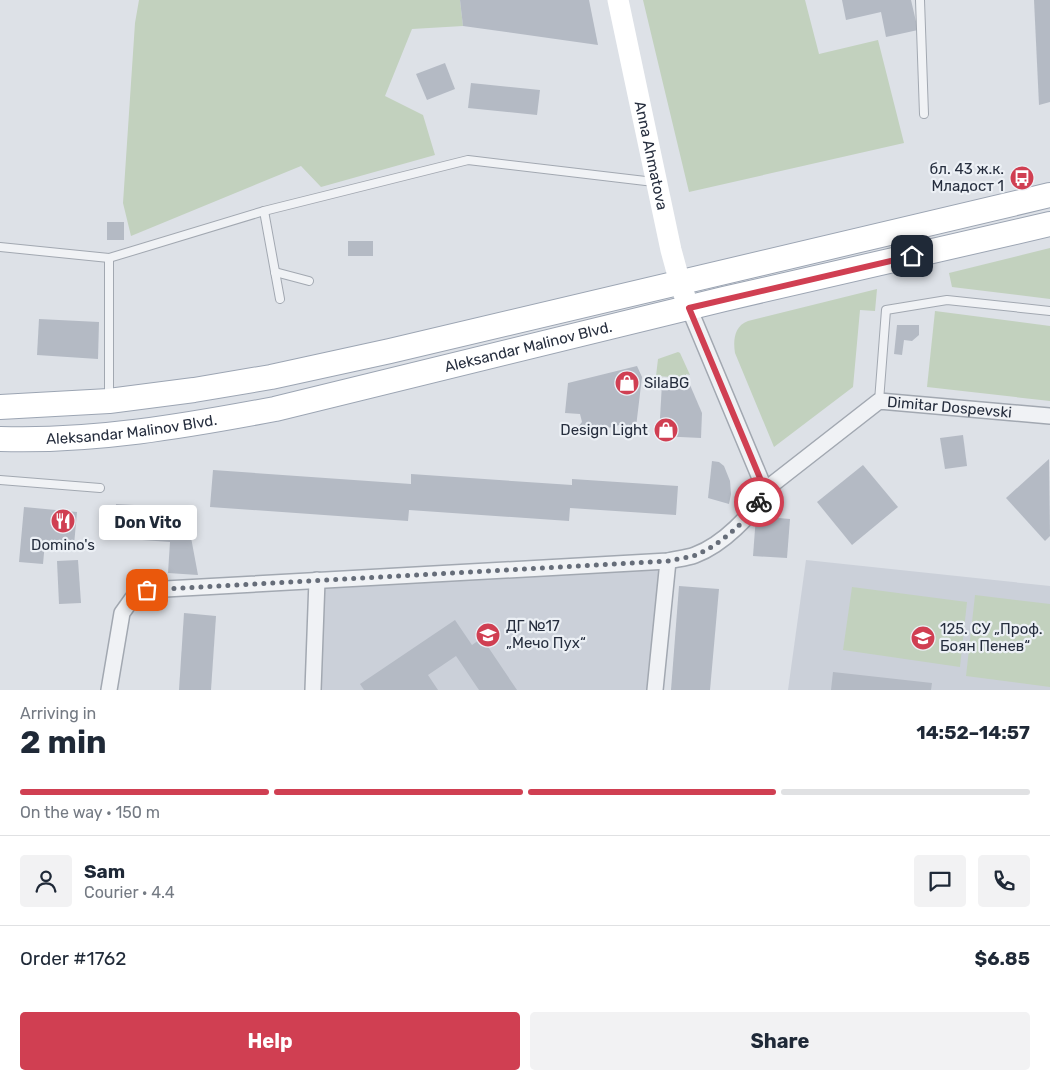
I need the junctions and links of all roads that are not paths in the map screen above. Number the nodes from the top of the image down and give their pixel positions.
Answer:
1 (618, 0) edge
2 (920, 0) edge
3 (924, 114) dead end
4 (656, 182) junction
5 (1050, 195) edge
6 (264, 211) junction
7 (1050, 224) edge
8 (0, 247) edge
9 (109, 258) junction
10 (275, 272) junction
11 (309, 281) dead end
12 (680, 283) junction
13 (280, 299) dead end
14 (689, 308) junction
15 (1050, 312) edge
16 (109, 401) junction
17 (879, 401) junction
18 (0, 406) edge
19 (1050, 416) edge
20 (0, 439) edge
21 (0, 480) edge
22 (100, 488) dead end
23 (765, 490) junction
24 (668, 561) junction
25 (317, 580) junction
26 (109, 690) edge
27 (313, 690) edge
28 (655, 690) edge

1 - 4 street, Anna Ahmatova
2 - 3 lane
4 - 6 lane
4 - 12 street, Anna Ahmatova
5 - 12 main road, Aleksandar Malinov Blvd.
6 - 9 lane
6 - 10 lane
7 - 14 main road, Aleksandar Malinov Blvd.
8 - 9 lane
9 - 16 lane
10 - 11 lane
10 - 13 lane
12 - 14 street, Anna Ahmatova
12 - 16 main road, Aleksandar Malinov Blvd.
14 - 20 main road, Aleksandar Malinov Blvd.
14 - 23 street
15 - 17 lane
16 - 18 main road, Aleksandar Malinov Blvd.
17 - 19 street, Dimitar Dospevski
17 - 23 street, Dimitar Dospevski
21 - 22 lane
23 - 24 street, Dimitar Dospevski
24 - 25 street, Dimitar Dospevski
24 - 28 street
25 - 26 street, Dimitar Dospevski
25 - 27 street

